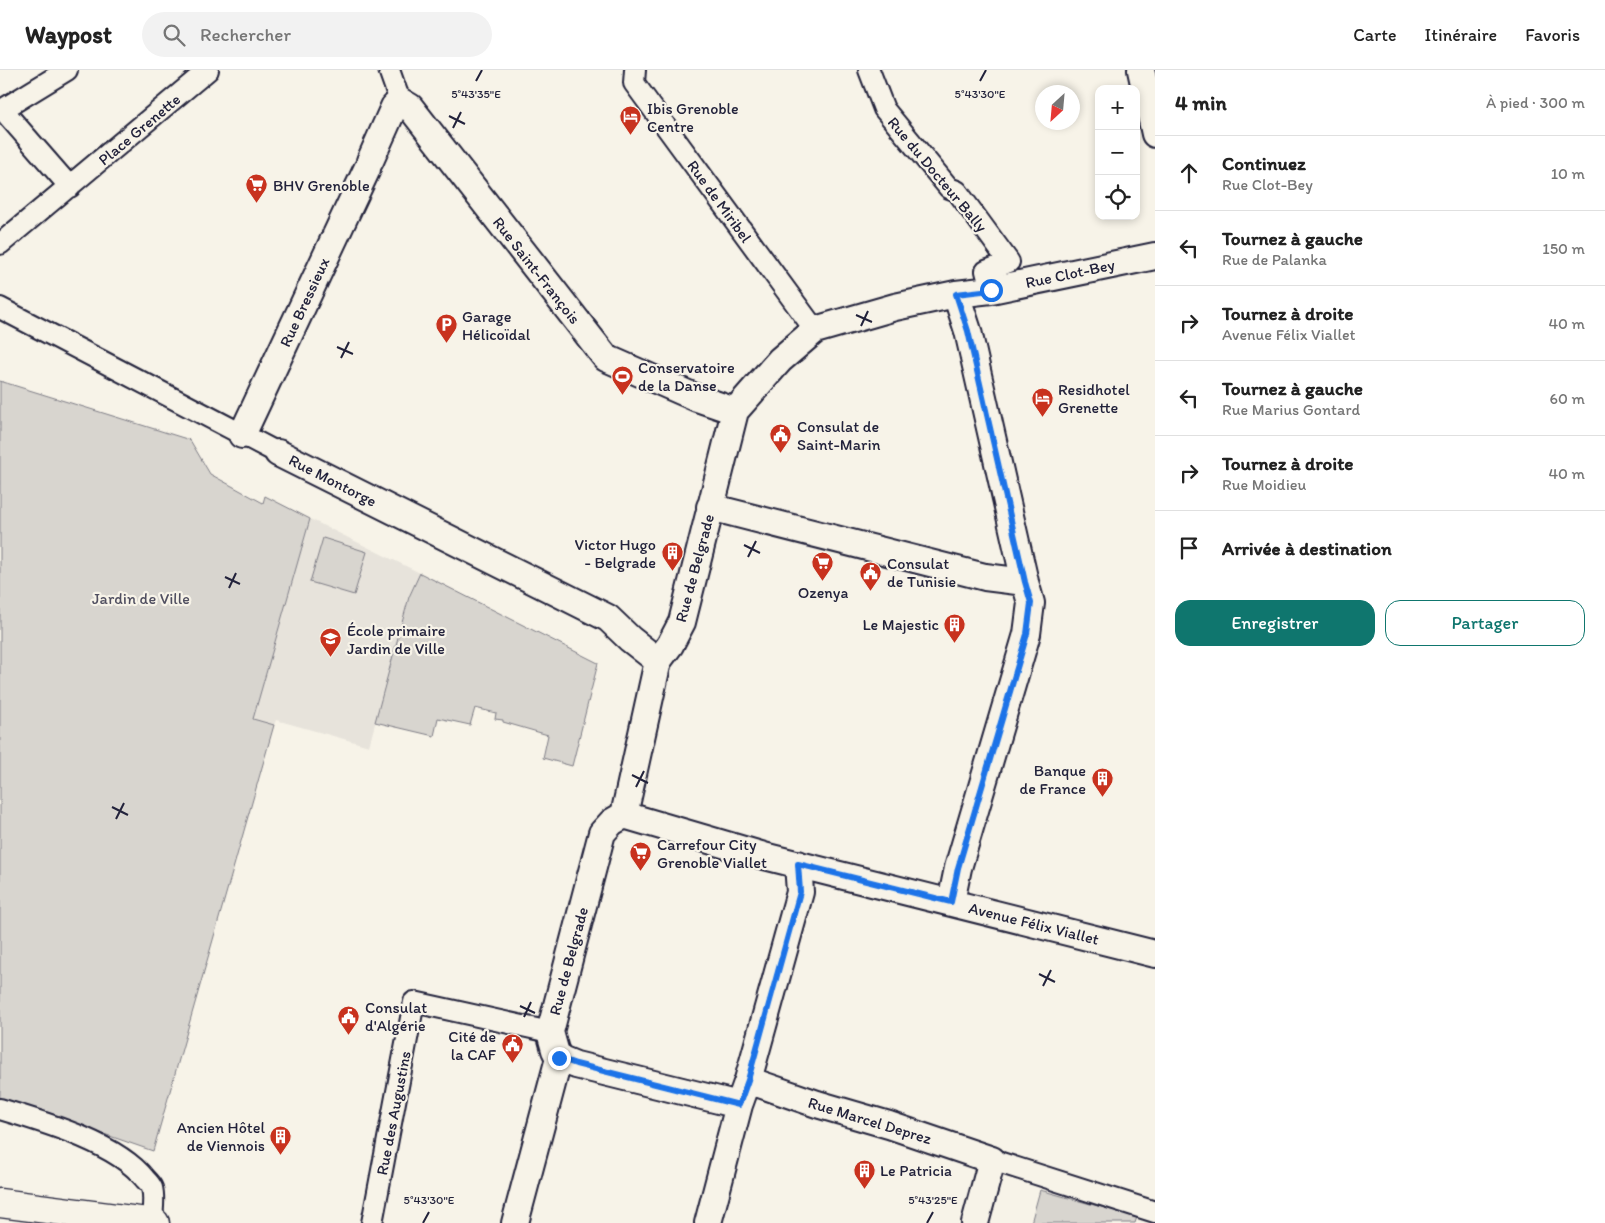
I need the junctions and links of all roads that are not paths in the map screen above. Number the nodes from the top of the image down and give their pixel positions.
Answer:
1 (67, 70) edge
2 (208, 70) edge
3 (389, 70) edge
4 (634, 70) edge
5 (869, 70) edge
6 (1141, 70) edge
7 (400, 101) junction
8 (1, 110) edge
9 (1155, 134) edge
10 (70, 187) junction
11 (0, 244) edge
12 (1155, 256) edge
13 (991, 290) junction
14 (956, 294) junction
15 (0, 308) edge
16 (815, 330) junction
17 (735, 410) junction
18 (242, 435) junction
19 (278, 453) joint
20 (710, 507) junction
21 (1025, 582) junction
22 (658, 661) junction
23 (624, 815) junction
24 (798, 864) junction
25 (951, 902) junction
26 (1155, 954) edge
27 (550, 1032) junction
28 (559, 1058) junction
29 (748, 1080) junction
30 (739, 1105) junction
31 (0, 1109) edge
32 (992, 1160) junction
33 (0, 1203) edge
34 (1150, 1210) edge
35 (153, 1223) edge
36 (372, 1223) edge
37 (515, 1223) edge
38 (708, 1223) edge
39 (975, 1223) edge

1 - 8 street
2 - 10 street, Place Grenette
3 - 7 street, Rue Saint-François
4 - 16 street, Rue de Miribel
5 - 13 street, Rue du Docteur Bally
6 - 9 street
7 - 17 street, Rue Saint-François
7 - 18 street, Rue Bressieux
8 - 10 street
10 - 11 street, Place Grenette
12 - 13 street, Rue Clot-Bey
13 - 14 street, Rue Clot-Bey
14 - 16 street, Rue de Belgrade
14 - 21 street
15 - 18 street, Rue Montorge
16 - 17 street, Rue de Belgrade
17 - 20 street, Rue de Belgrade
18 - 19 street, Rue Montorge
19 - 22 street, Rue Montorge
20 - 21 street
20 - 22 street, Rue de Belgrade
21 - 25 street
22 - 23 street, Rue de Belgrade
23 - 24 street, Avenue Félix Viallet
23 - 27 street, Rue de Belgrade
24 - 25 street, Avenue Félix Viallet
24 - 29 street
25 - 26 street, Avenue Félix Viallet
27 - 28 street, Rue de Belgrade
27 - 36 street, Rue des Augustins
28 - 30 street
28 - 37 street
29 - 30 street
29 - 32 street, Rue Marcel Deprez
30 - 38 street
31 - 35 street
32 - 34 street
32 - 39 street
33 - 35 main road

